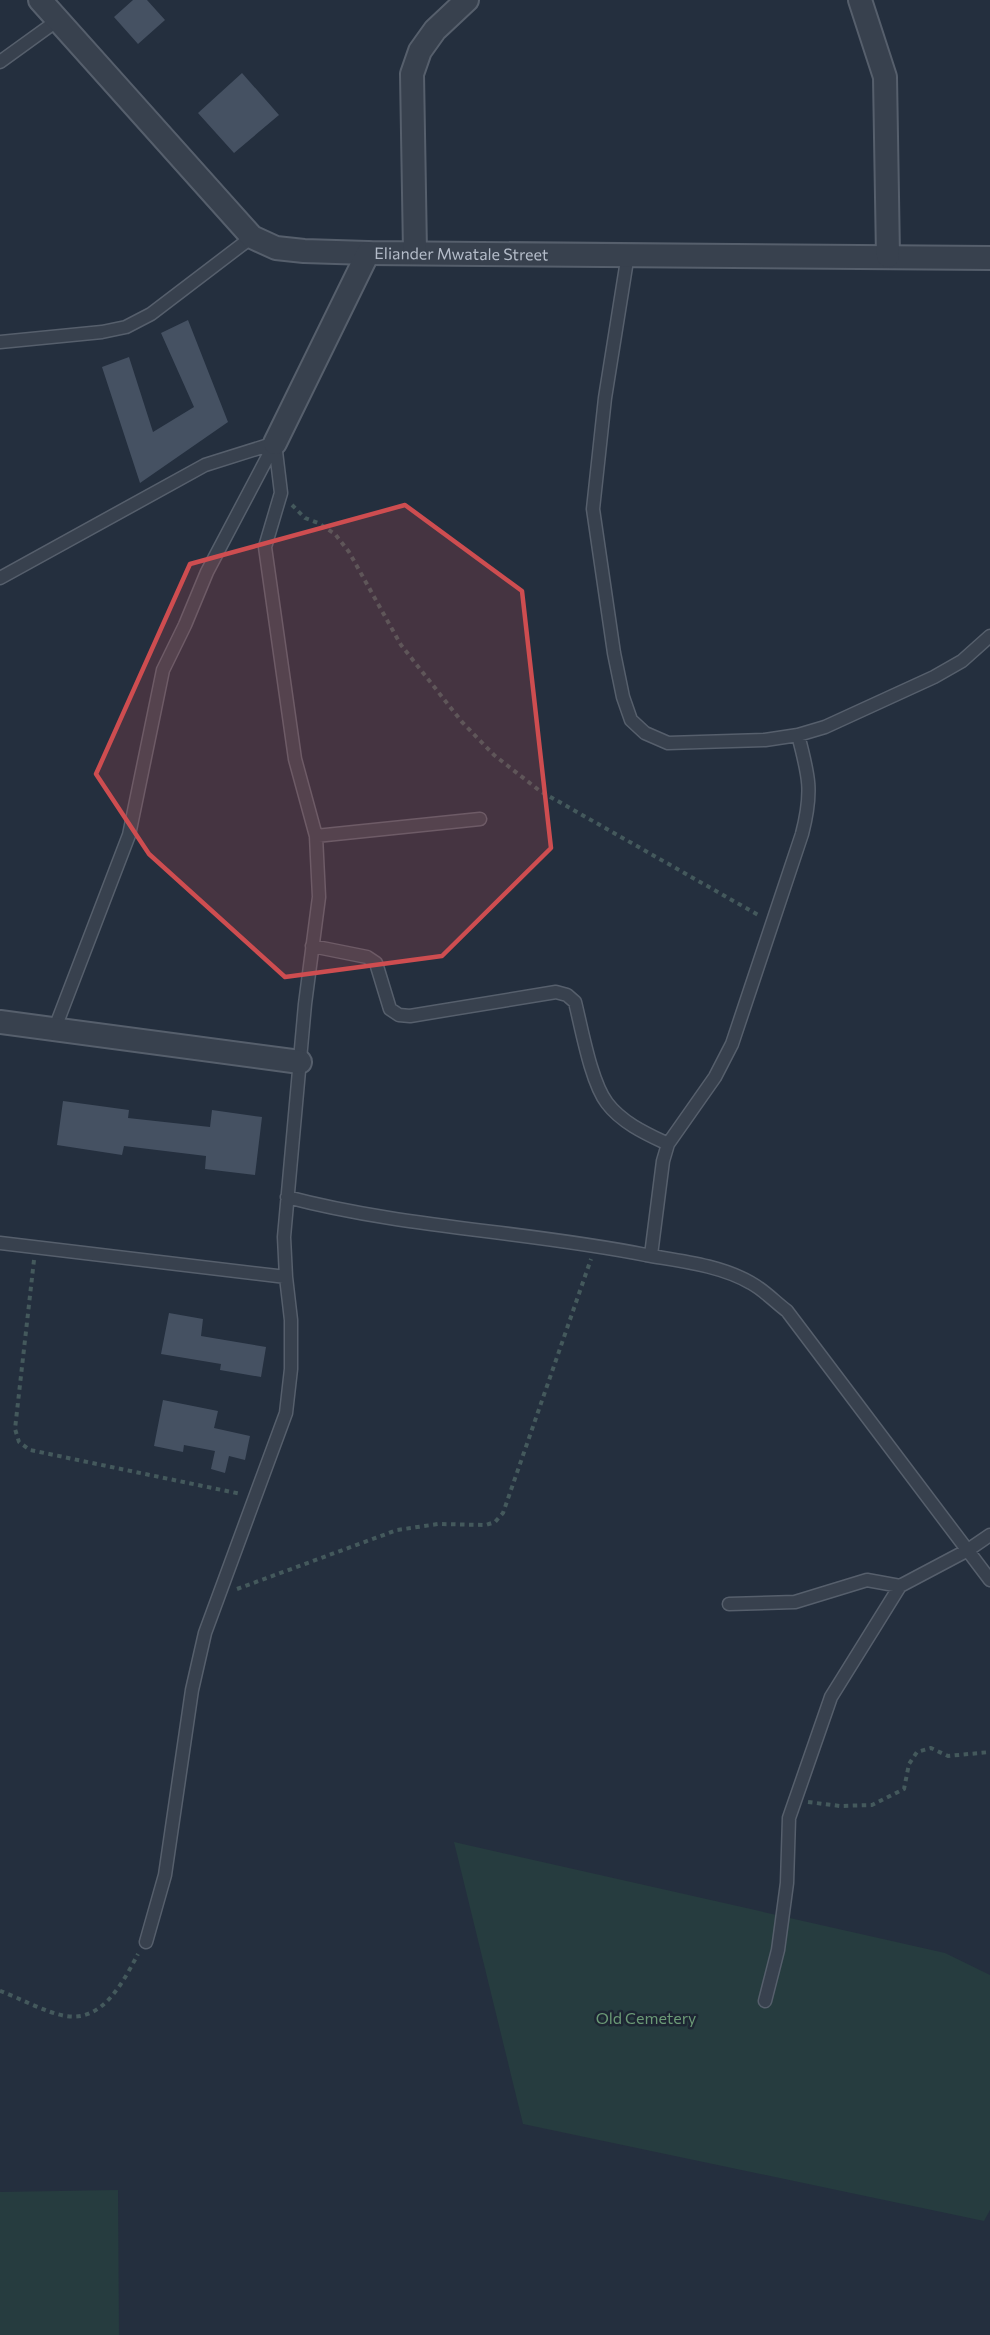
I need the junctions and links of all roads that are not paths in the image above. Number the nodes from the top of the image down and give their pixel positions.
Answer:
1 (467, 0) edge
2 (860, 0) edge
3 (51, 7) edge
4 (0, 62) edge
5 (252, 237) junction
6 (415, 252) junction
7 (368, 253) junction
8 (628, 254) junction
9 (888, 256) junction
10 (990, 258) edge
11 (0, 342) edge
12 (275, 443) junction
13 (0, 578) edge
14 (990, 636) edge
15 (798, 735) junction
16 (480, 819) dead end
17 (316, 836) junction
18 (312, 946) junction
19 (0, 1022) edge
20 (55, 1028) junction
21 (300, 1062) junction
22 (668, 1144) junction
23 (287, 1197) junction
24 (0, 1242) edge
25 (651, 1256) junction
26 (286, 1277) junction
27 (990, 1535) edge
28 (968, 1550) junction
29 (990, 1580) edge
30 (900, 1586) junction
31 (729, 1604) dead end
32 (146, 1942) road end
33 (765, 2001) dead end

1 - 6 street
2 - 9 street
3 - 4 lane
3 - 5 street, Eliander Mwatale Street
5 - 7 street, Eliander Mwatale Street
5 - 11 lane
6 - 7 street, Eliander Mwatale Street
6 - 8 street, Eliander Mwatale Street
7 - 12 street
8 - 9 street, Eliander Mwatale Street
8 - 15 lane
9 - 10 street, Eliander Mwatale Street
12 - 13 lane
12 - 17 lane
12 - 20 lane
14 - 15 lane
15 - 22 lane
16 - 17 lane
17 - 18 lane
18 - 21 lane
18 - 22 lane
19 - 20 street
20 - 21 street
21 - 23 lane
22 - 25 lane
23 - 25 lane
23 - 26 lane
24 - 26 lane
25 - 28 lane
26 - 32 lane
27 - 28 lane
28 - 29 lane
28 - 30 lane
30 - 31 lane
30 - 33 lane

